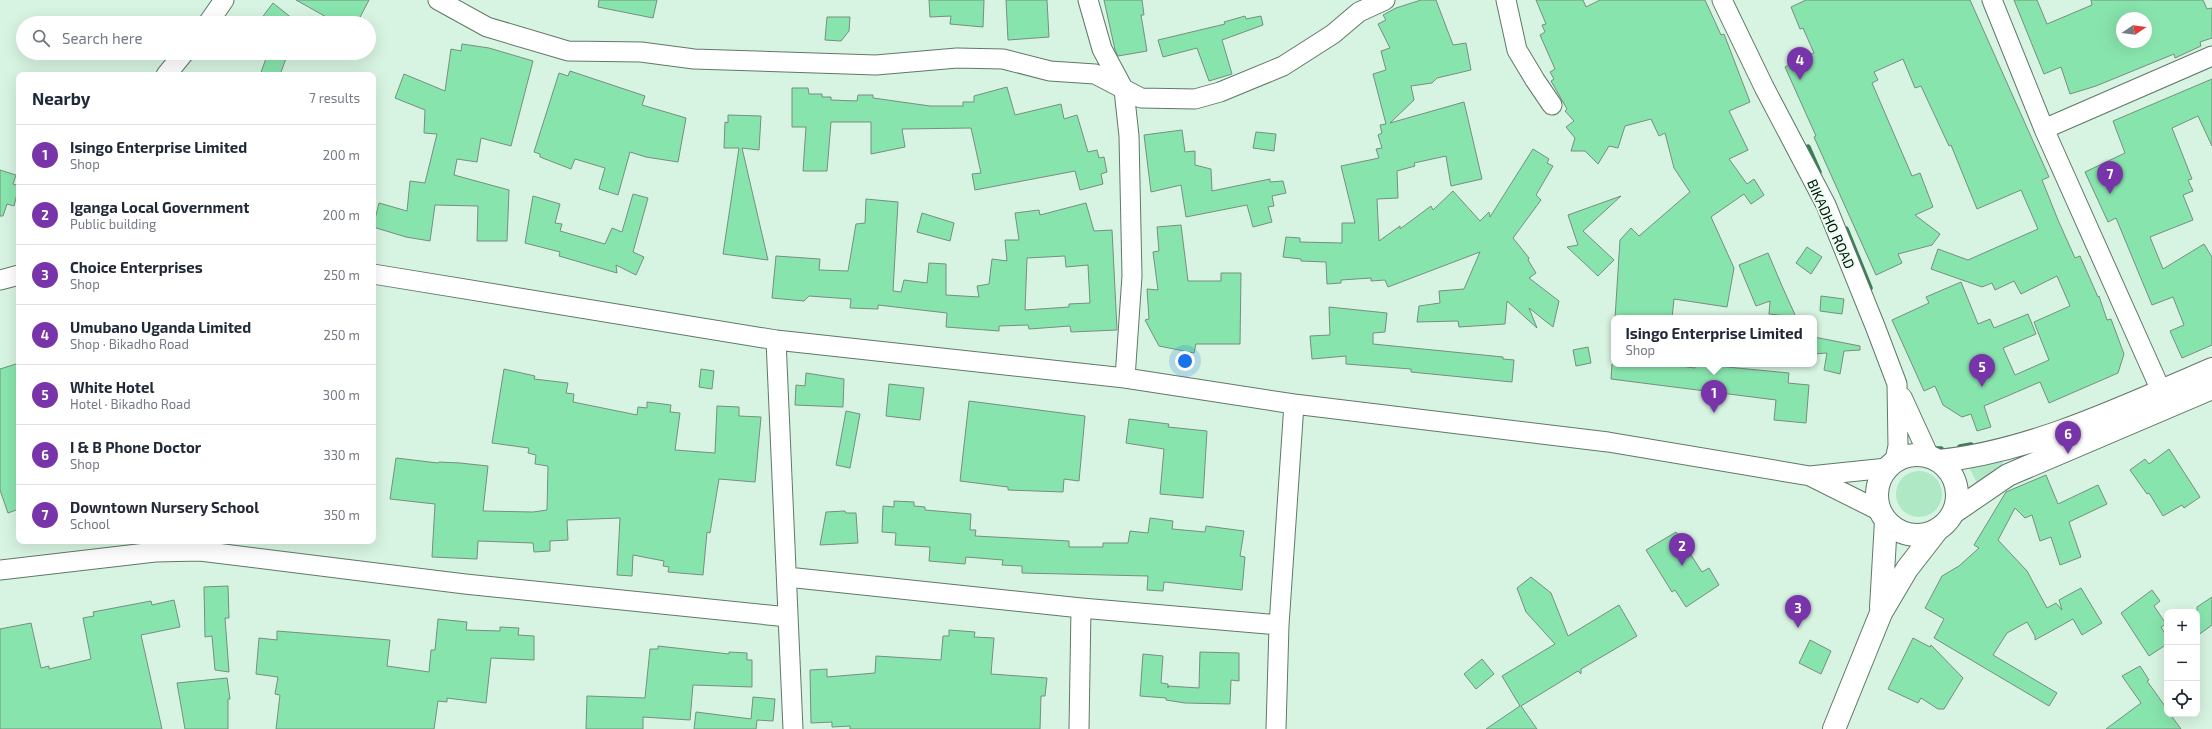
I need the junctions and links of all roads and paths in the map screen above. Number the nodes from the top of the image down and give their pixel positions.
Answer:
1 (224, 0) edge
2 (438, 0) edge
3 (1088, 0) edge
4 (1385, 0) edge
5 (1506, 0) edge
6 (1992, 0) edge
7 (1727, 2) edge
8 (213, 16) edge
9 (2212, 56) edge
10 (178, 60) edge
11 (168, 72) edge
12 (1124, 90) junction
13 (1552, 105) dead end
14 (2044, 129) junction
15 (376, 274) edge
16 (16, 276) edge
17 (0, 280) edge
18 (776, 340) junction
19 (2212, 369) edge
20 (1125, 378) junction
21 (1897, 384) junction
22 (2212, 388) edge
23 (2165, 399) junction
24 (1294, 404) junction
25 (1934, 458) junction
26 (1891, 464) junction
27 (1810, 476) junction
28 (1954, 512) junction
29 (1883, 516) junction
30 (1938, 529) junction
31 (0, 570) edge
32 (787, 577) junction
33 (1081, 608) junction
34 (1881, 613) junction
35 (788, 617) junction
36 (1279, 625) junction
37 (793, 729) edge
38 (1079, 729) edge
39 (1276, 729) edge
40 (1834, 729) edge

1 - 8 street
2 - 12 street
3 - 12 street
4 - 12 street
5 - 13 street
6 - 14 street
7 - 21 street, BIKADHO ROAD
9 - 14 street
10 - 11 street
12 - 20 street
14 - 23 street
15 - 18 street
16 - 17 street
18 - 20 street
18 - 32 street
19 - 23 main road
20 - 24 street
21 - 25 street
21 - 26 street, BIKADHO ROAD
22 - 23 main road
23 - 25 main road
23 - 28 main road
24 - 27 street
24 - 36 street
25 - 26 main road
25 - 28 main road
26 - 27 street
26 - 29 main road
27 - 29 street
28 - 30 main road
29 - 30 main road
29 - 34 main road
30 - 34 main road
31 - 35 street
32 - 33 street
32 - 35 street
33 - 36 street
33 - 38 street
34 - 40 main road
35 - 37 street
36 - 39 street

